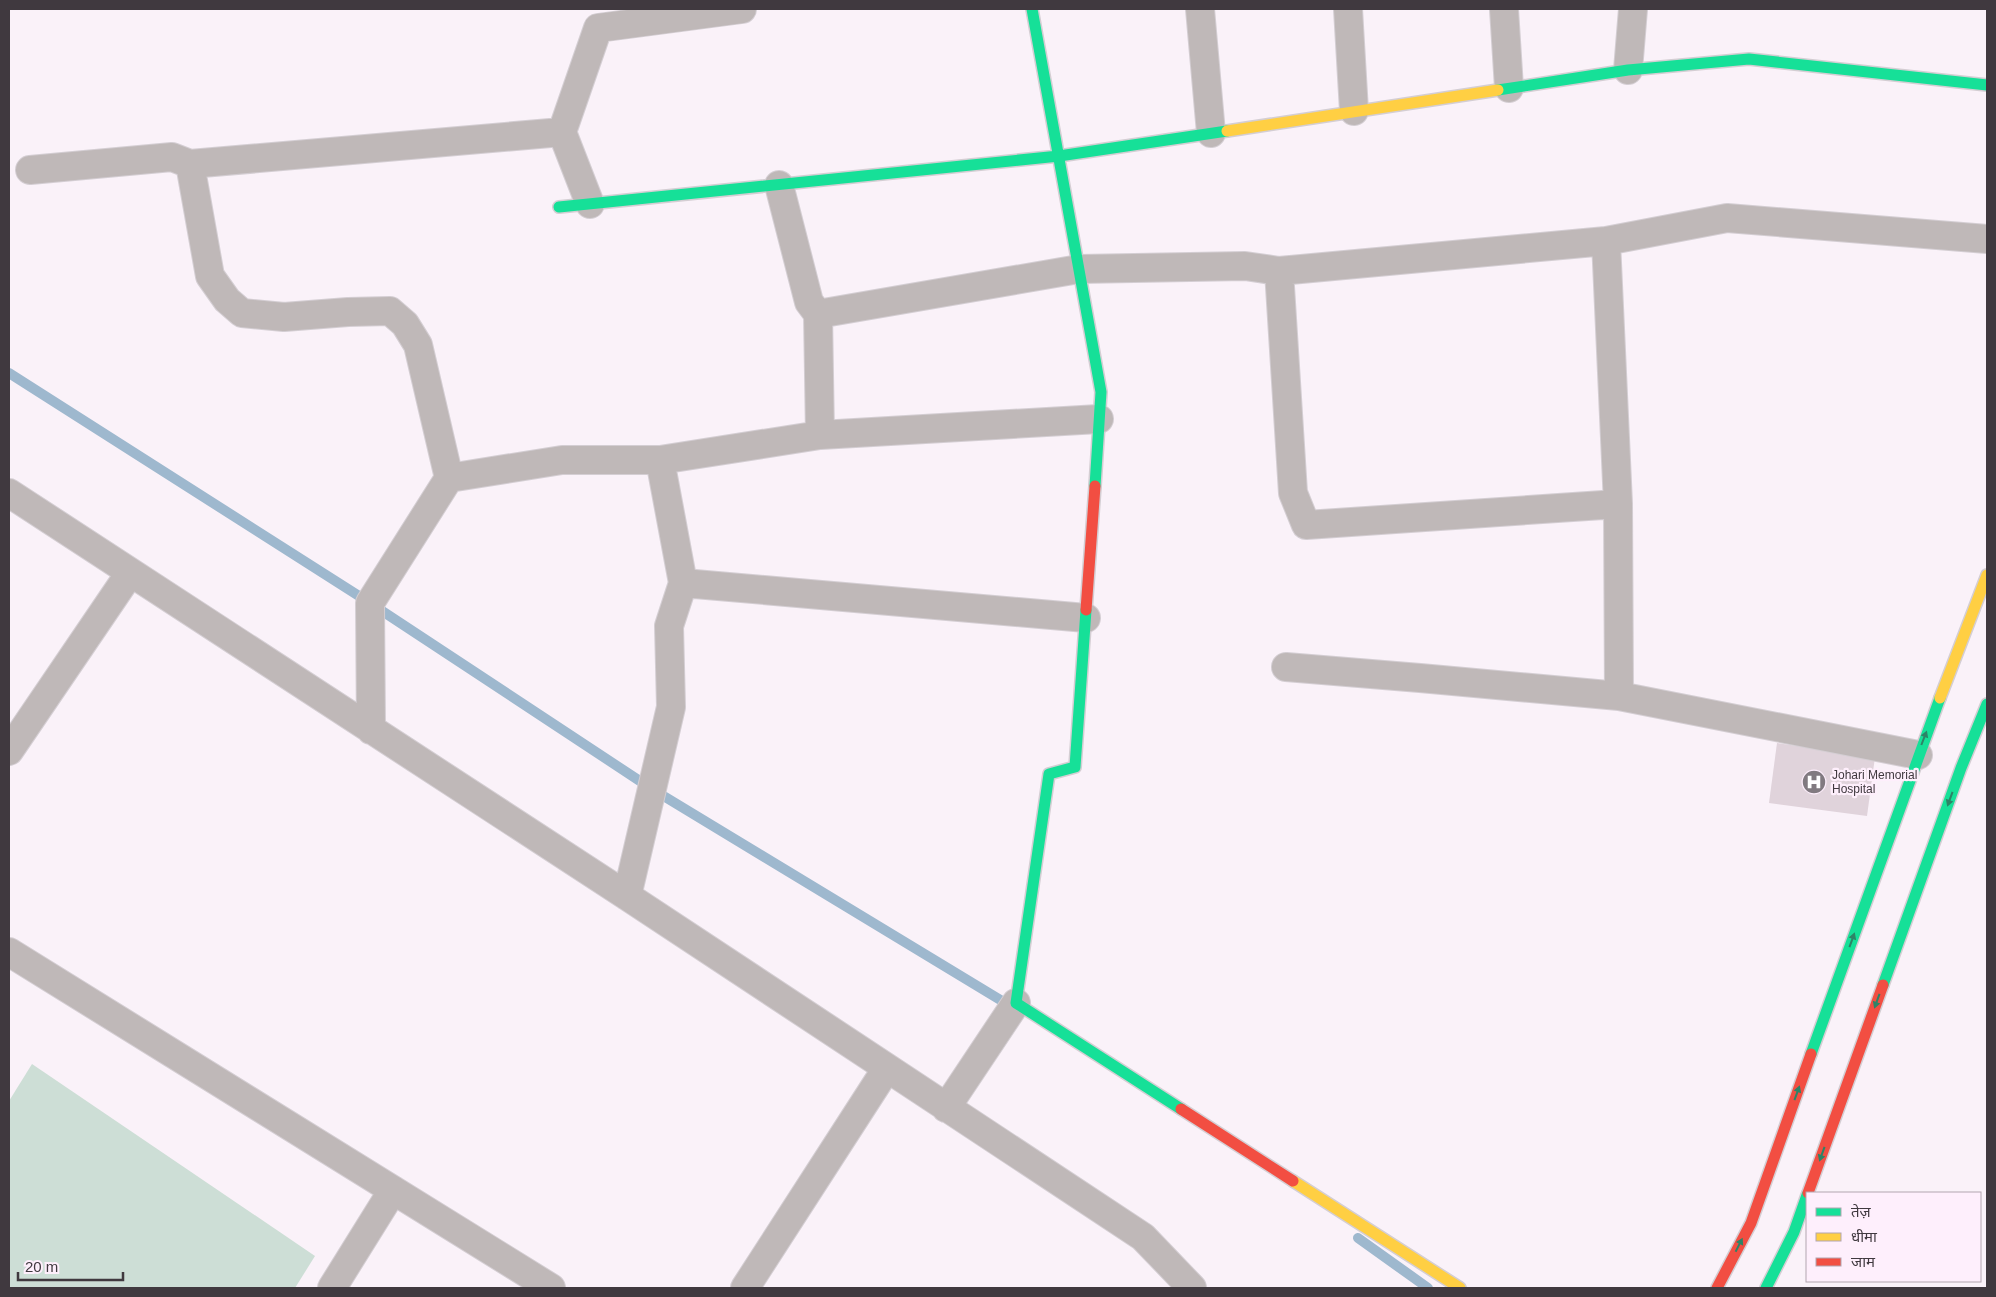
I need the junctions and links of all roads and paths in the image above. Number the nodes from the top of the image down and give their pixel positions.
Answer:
1 (742, 9) edge
2 (1032, 9) edge
3 (1200, 9) edge
4 (1348, 9) edge
5 (1504, 9) edge
6 (1633, 9) edge
7 (1628, 70) junction
8 (1987, 85) edge
9 (1509, 88) junction
10 (1354, 111) junction
11 (562, 132) junction
12 (1211, 133) junction
13 (1059, 156) junction
14 (190, 164) junction
15 (30, 170) dead end
16 (779, 185) junction
17 (590, 204) junction
18 (559, 207) dead end
19 (1987, 239) edge
20 (1606, 241) junction
21 (1079, 269) junction
22 (1279, 271) junction
23 (818, 314) junction
24 (1099, 419) junction
25 (820, 435) junction
26 (660, 460) junction
27 (449, 478) junction
28 (9, 493) edge
29 (1618, 504) junction
30 (130, 573) junction
31 (1987, 575) edge
32 (683, 583) junction
33 (1086, 618) junction
34 (1286, 667) dead end
35 (1619, 696) junction
36 (1987, 704) edge
37 (370, 730) junction
38 (9, 751) edge
39 (1918, 755) junction
40 (626, 896) junction
41 (9, 952) edge
42 (1016, 1004) junction
43 (887, 1068) junction
44 (946, 1108) junction
45 (392, 1190) junction
46 (1809, 1192) edge
47 (1806, 1199) edge
48 (332, 1288) edge
49 (551, 1288) edge
50 (745, 1288) edge
51 (1192, 1288) edge
52 (1460, 1288) edge
53 (1717, 1288) edge
54 (1766, 1288) edge

1 - 11 street
2 - 13 street
3 - 12 street
4 - 10 street
5 - 9 street
6 - 7 street
7 - 8 street
7 - 9 street
9 - 10 street
10 - 12 street
11 - 14 street
11 - 17 street
12 - 13 street
13 - 16 street
13 - 21 street
14 - 15 street
14 - 27 street
16 - 17 street
16 - 23 street
17 - 18 street
19 - 20 street
20 - 22 street
20 - 29 street
21 - 22 street
21 - 23 street
21 - 24 street
22 - 29 street
23 - 25 street
24 - 25 street
24 - 33 street
25 - 26 street
26 - 27 street
26 - 32 street
27 - 37 street
28 - 30 street
29 - 35 street
30 - 37 street
30 - 38 street
39 -> 31 street
32 - 33 street
32 - 40 street
33 - 42 street
34 - 35 street
35 - 39 street
36 -> 46 street
37 - 40 street
53 -> 39 street
40 - 43 street
41 - 45 street
42 - 44 street
42 - 52 street
43 - 44 street
43 - 50 street
44 - 51 street
45 - 48 street
45 - 49 street
47 - 54 street

